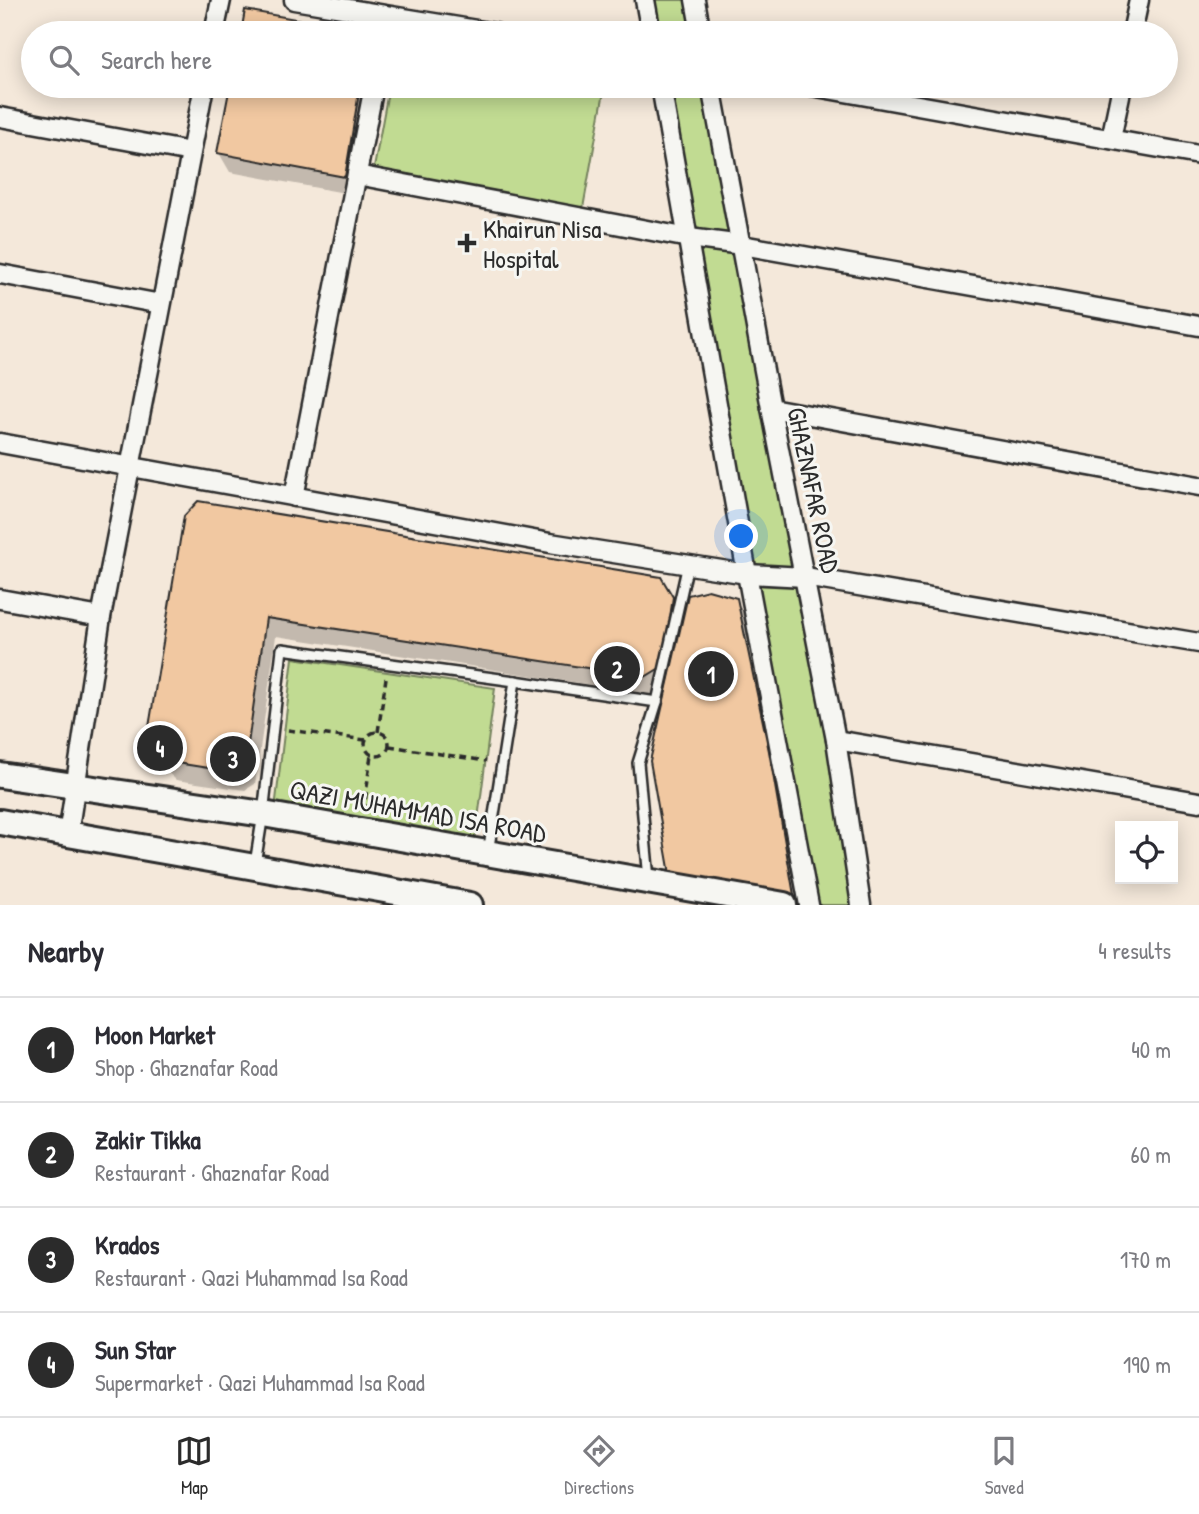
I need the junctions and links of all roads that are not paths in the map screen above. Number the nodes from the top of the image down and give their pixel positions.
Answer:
1 (221, 0) edge
2 (294, 0) edge
3 (645, 0) edge
4 (695, 0) edge
5 (1139, 0) edge
6 (217, 21) edge
7 (371, 21) edge
8 (649, 21) edge
9 (699, 21) edge
10 (1135, 21) edge
11 (202, 98) edge
12 (372, 98) edge
13 (663, 98) edge
14 (713, 98) edge
15 (879, 98) edge
16 (1120, 98) edge
17 (0, 117) edge
18 (1111, 139) junction
19 (191, 152) junction
20 (1199, 155) edge
21 (357, 176) junction
22 (688, 238) junction
23 (742, 245) junction
24 (0, 274) edge
25 (162, 304) junction
26 (1199, 326) edge
27 (771, 408) junction
28 (0, 443) edge
29 (130, 468) junction
30 (1199, 486) edge
31 (294, 497) junction
32 (688, 564) junction
33 (747, 574) junction
34 (805, 576) junction
35 (0, 599) edge
36 (101, 617) junction
37 (1199, 643) edge
38 (515, 681) junction
39 (657, 702) junction
40 (836, 740) junction
41 (0, 775) edge
42 (74, 787) junction
43 (1199, 803) edge
44 (263, 814) junction
45 (0, 822) edge
46 (68, 835) junction
47 (488, 854) junction
48 (254, 867) junction
49 (650, 881) junction
50 (470, 905) edge
51 (784, 905) edge
52 (809, 905) edge
53 (861, 905) edge

1 - 6 street
2 - 7 street
3 - 8 street
4 - 9 street
5 - 10 street
11 - 19 street
12 - 21 street
13 - 22 street
14 - 23 street, GHAZNAFAR ROAD
15 - 18 street
16 - 18 street
17 - 19 street
18 - 20 street
19 - 25 street
21 - 22 street
21 - 31 street
22 - 23 street
22 - 33 street
23 - 26 street
23 - 27 street, GHAZNAFAR ROAD
24 - 25 street
25 - 29 street
27 - 30 street
27 - 34 street, GHAZNAFAR ROAD
28 - 29 street
29 - 31 street
29 - 36 street
31 - 32 street
32 - 33 street
32 - 39 lane
33 - 34 street
33 - 52 street
34 - 37 street
34 - 40 street, GHAZNAFAR ROAD
35 - 36 street
36 - 42 street
38 - 39 lane
38 - 44 lane
38 - 47 lane
39 - 49 lane
40 - 43 street
40 - 53 street, GHAZNAFAR ROAD
41 - 42 street, QAZI MUHAMMAD ISA ROAD
42 - 44 street, QAZI MUHAMMAD ISA ROAD
42 - 46 street
44 - 47 street, QAZI MUHAMMAD ISA ROAD
44 - 48 lane
45 - 46 street
46 - 48 street
47 - 49 street, QAZI MUHAMMAD ISA ROAD
48 - 50 street
49 - 51 street, QAZI MUHAMMAD ISA ROAD

